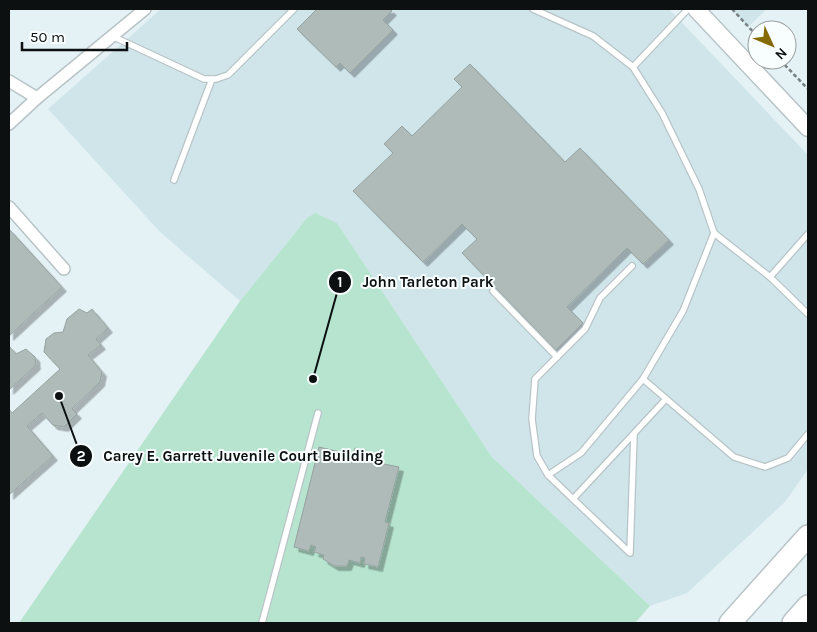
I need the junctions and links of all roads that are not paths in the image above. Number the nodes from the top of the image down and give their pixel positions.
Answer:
1 (145, 9) edge
2 (294, 9) edge
3 (533, 9) edge
4 (688, 9) edge
5 (696, 9) edge
6 (112, 36) junction
7 (633, 67) junction
8 (212, 79) junction
9 (9, 81) edge
10 (37, 98) junction
11 (9, 124) edge
12 (808, 128) edge
13 (174, 180) dead end
14 (9, 207) edge
15 (714, 233) junction
16 (808, 234) edge
17 (632, 266) dead end
18 (64, 269) dead end
19 (770, 277) junction
20 (493, 291) dead end
21 (808, 314) edge
22 (557, 357) junction
23 (643, 379) junction
24 (666, 399) junction
25 (318, 413) dead end
26 (634, 434) junction
27 (808, 434) edge
28 (548, 475) junction
29 (573, 499) junction
30 (808, 536) edge
31 (808, 606) edge
32 (262, 623) edge
33 (730, 623) edge
34 (793, 623) edge

1 - 6 street
2 - 8 lane
3 - 7 lane
4 - 7 lane
5 - 12 street
6 - 8 lane
6 - 10 street
7 - 15 lane
8 - 13 lane
9 - 10 street
10 - 11 street
14 - 18 street
15 - 19 lane
15 - 23 lane
16 - 19 lane
17 - 22 lane
19 - 21 lane
20 - 22 lane
22 - 28 lane
23 - 24 lane
23 - 28 lane
24 - 26 lane
24 - 27 lane
25 - 32 lane
26 - 29 lane
26 - 29 lane
28 - 29 lane
30 - 33 highway
31 - 34 highway

